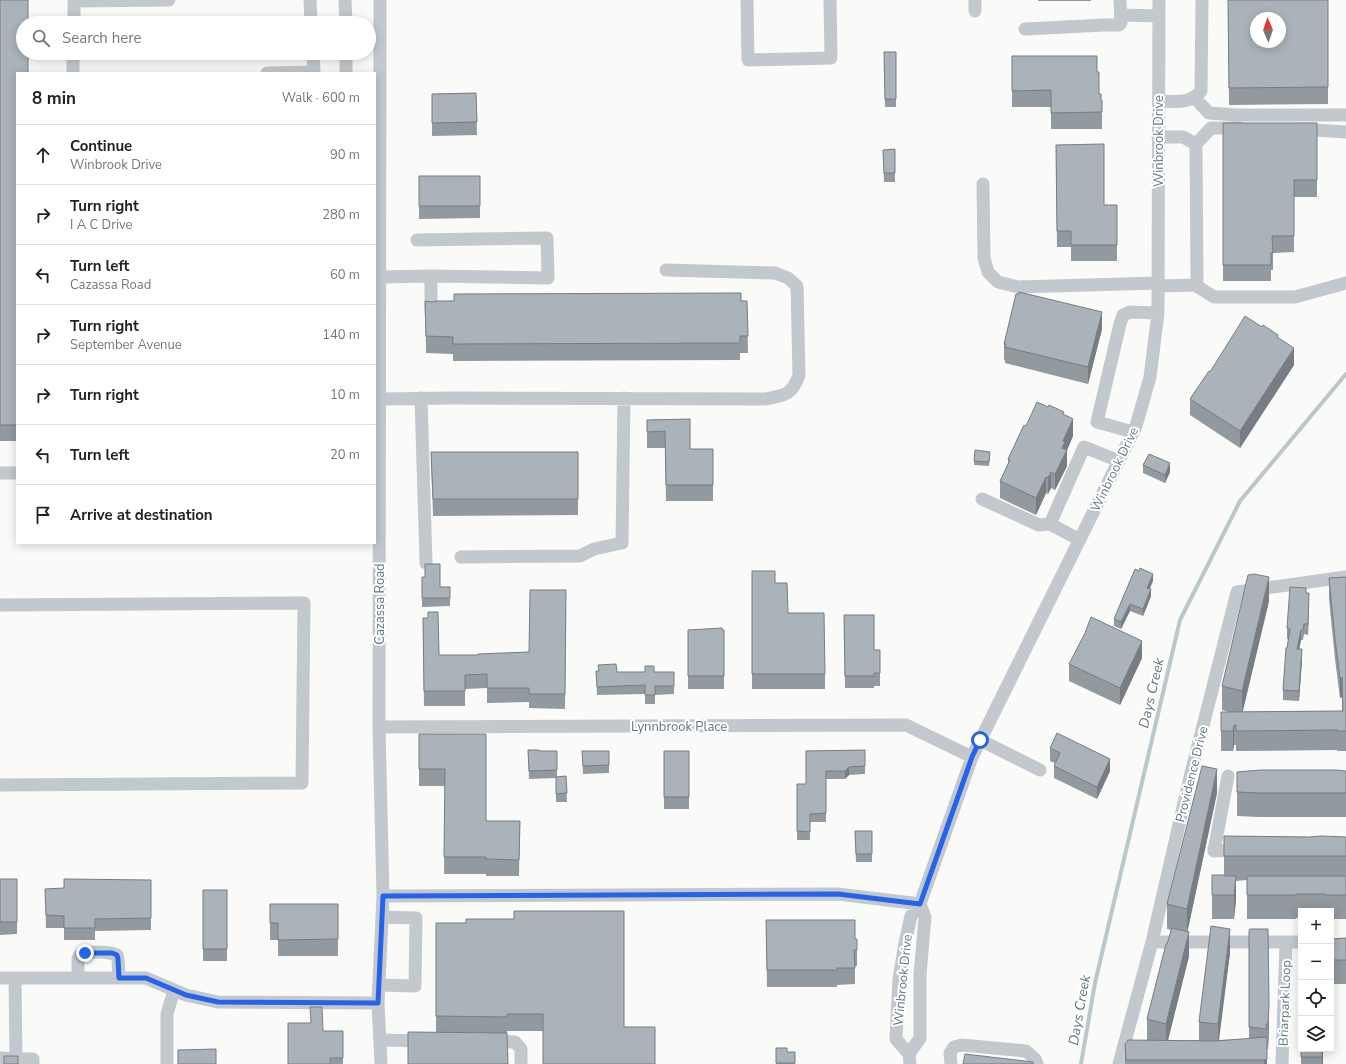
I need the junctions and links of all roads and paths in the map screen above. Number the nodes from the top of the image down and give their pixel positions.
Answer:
1 (95, 0) edge
2 (170, 0) edge
3 (310, 0) edge
4 (346, 0) edge
5 (380, 0) edge
6 (747, 0) edge
7 (830, 0) edge
8 (1120, 0) edge
9 (1159, 0) edge
10 (1202, 0) edge
11 (1121, 15) junction
12 (74, 16) edge
13 (311, 16) edge
14 (346, 16) edge
15 (1159, 16) junction
16 (1025, 29) dead end
17 (73, 60) edge
18 (313, 60) edge
19 (346, 60) edge
20 (73, 72) edge
21 (314, 72) edge
22 (346, 72) edge
23 (1195, 98) junction
24 (1158, 102) junction
25 (1346, 115) edge
26 (1250, 128) edge
27 (1290, 129) edge
28 (1346, 132) edge
29 (1158, 137) junction
30 (1196, 144) junction
31 (983, 184) dead end
32 (417, 240) dead end
33 (666, 270) dead end
34 (431, 276) junction
35 (380, 277) junction
36 (1346, 283) edge
37 (1158, 284) junction
38 (1195, 285) junction
39 (377, 307) edge
40 (431, 310) edge
41 (1158, 313) junction
42 (421, 398) junction
43 (624, 398) junction
44 (380, 399) junction
45 (1133, 432) junction
46 (1119, 460) junction
47 (0, 473) edge
48 (16, 473) edge
49 (982, 498) dead end
50 (1050, 524) junction
51 (1080, 540) junction
52 (461, 557) dead end
53 (426, 563) edge
54 (1346, 577) edge
55 (0, 605) edge
56 (379, 727) junction
57 (980, 740) junction
58 (972, 757) junction
59 (1040, 770) dead end
60 (1228, 776) junction
61 (1244, 776) edge
62 (1190, 777) junction
63 (0, 785) edge
64 (1253, 850) edge
65 (383, 896) junction
66 (920, 904) junction
67 (382, 917) junction
68 (1152, 942) junction
69 (1286, 942) junction
70 (1298, 942) edge
71 (0, 978) edge
72 (15, 978) junction
73 (78, 978) junction
74 (119, 978) junction
75 (379, 985) junction
76 (174, 990) junction
77 (378, 1003) junction
78 (380, 1040) junction
79 (436, 1041) edge
80 (475, 1041) edge
81 (0, 1058) edge
82 (16, 1059) junction
83 (910, 1059) edge
84 (33, 1064) edge
85 (167, 1064) edge
86 (381, 1064) edge
87 (521, 1064) edge
88 (951, 1064) edge
89 (1037, 1064) edge
90 (1119, 1064) edge
91 (1282, 1064) edge

1 - 2 street
1 - 12 street
3 - 13 street
4 - 14 street
5 - 35 street, Cazassa Road
6 - 7 street
8 - 11 street
9 - 15 street, Winbrook Drive
10 - 23 street
11 - 15 street
11 - 16 street
15 - 24 street, Winbrook Drive
17 - 20 street
18 - 21 street
19 - 22 street
23 - 24 street
23 - 25 street
24 - 29 street, Winbrook Drive
26 - 30 street
27 - 28 street
29 - 30 street
29 - 37 street, Winbrook Drive
30 - 38 street
31 - 37 street
32 - 34 street
33 - 43 street
34 - 35 street
34 - 40 street
35 - 39 street, Cazassa Road
36 - 38 street
37 - 38 street
37 - 41 street, Winbrook Drive
39 - 44 street, Cazassa Road
41 - 45 street, Winbrook Drive
41 - 45 street
42 - 43 street
42 - 44 street
42 - 53 street
43 - 52 street
44 - 56 street, Cazassa Road
45 - 46 street, Winbrook Drive
46 - 50 street
46 - 51 street, Winbrook Drive
47 - 48 street
49 - 50 street
50 - 51 street
51 - 57 street, Winbrook Drive
54 - 62 street, Providence Drive
55 - 63 street
56 - 58 street, Lynnbrook Place
56 - 65 street, Cazassa Road
57 - 58 street, Winbrook Drive
57 - 59 street
58 - 66 street, Winbrook Drive
60 - 61 street
60 - 62 street
60 - 64 street
62 - 68 street, Providence Drive
65 - 66 street
65 - 67 street, Cazassa Road
66 - 83 street, Winbrook Drive
66 - 83 street, Winbrook Drive
67 - 75 street, Cazassa Road
67 - 75 street
68 - 69 street, Briarpark Loop
68 - 90 street, Providence Drive
69 - 70 street, Briarpark Loop
69 - 91 street, Briarpark Loop
71 - 72 street
72 - 73 street
72 - 82 street
73 - 74 street
73 - 74 street
74 - 76 street
75 - 77 street, Cazassa Road
76 - 77 street
76 - 85 street
77 - 78 street, Cazassa Road
78 - 79 street
78 - 86 street, Cazassa Road
80 - 87 street
81 - 82 street
82 - 84 street
88 - 89 street

